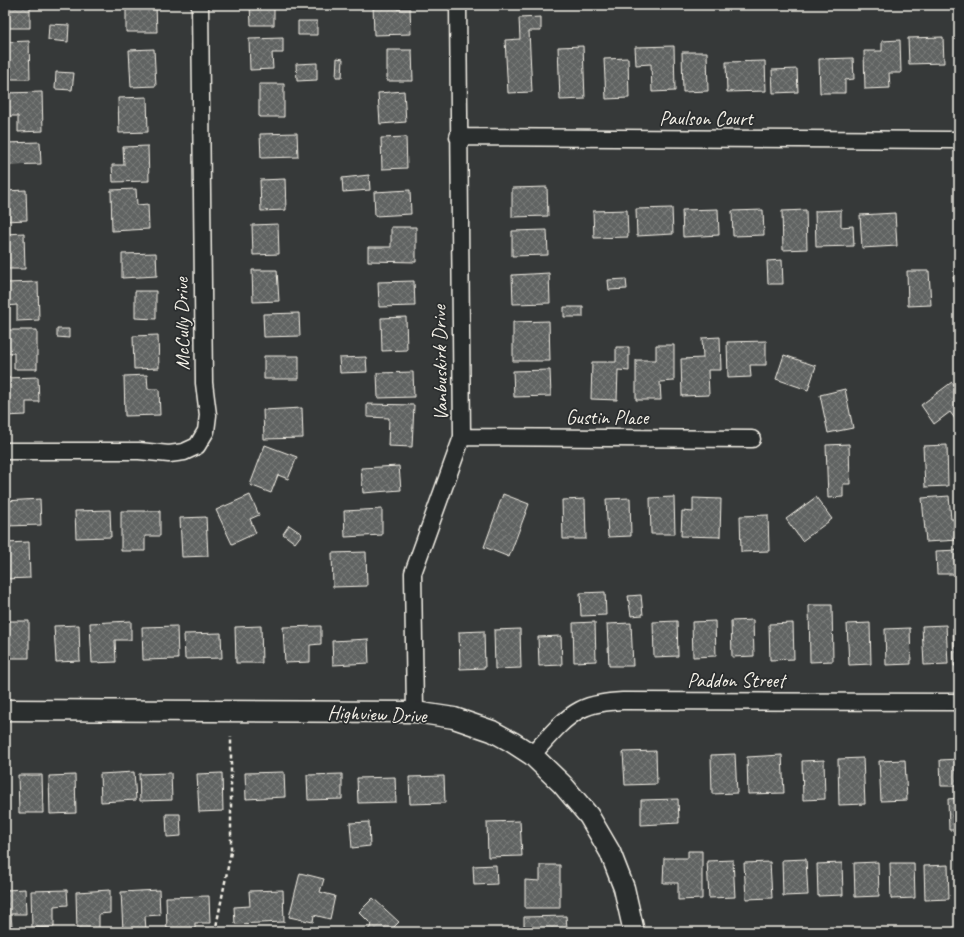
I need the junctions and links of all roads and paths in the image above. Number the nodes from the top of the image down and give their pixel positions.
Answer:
1 (200, 5) edge
2 (458, 5) edge
3 (458, 137) junction
4 (954, 140) dead end
5 (462, 437) junction
6 (752, 439) dead end
7 (5, 451) edge
8 (959, 702) edge
9 (5, 710) edge
10 (415, 712) junction
11 (231, 736) dead end
12 (532, 755) junction
13 (214, 932) edge
14 (634, 932) edge

1 - 7 street, McCully Drive
2 - 3 street, Vanbuskirk Drive
3 - 4 street, Paulson Court
3 - 5 street, Vanbuskirk Drive
5 - 6 street, Gustin Place
5 - 10 street, Vanbuskirk Drive
8 - 12 street, Paddon Street
9 - 10 street, Highview Drive
10 - 12 street, Highview Drive
11 - 13 path
12 - 14 street, Highview Drive

